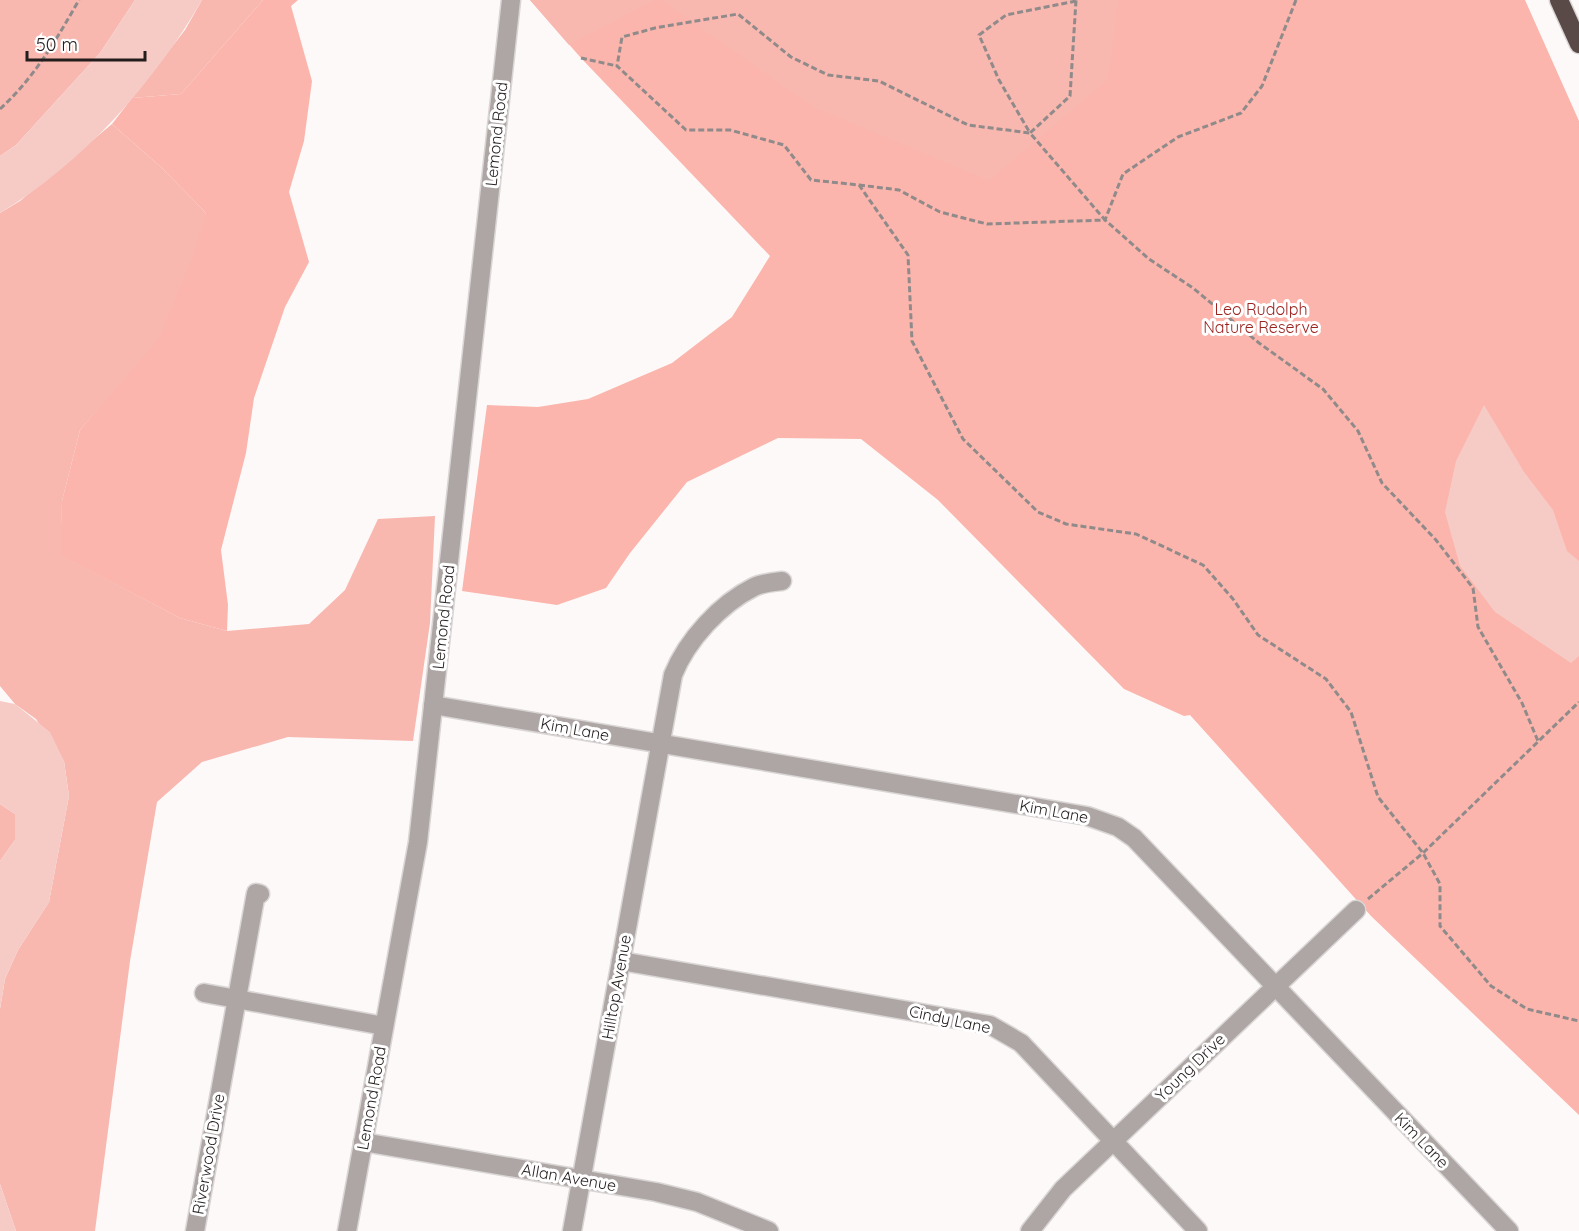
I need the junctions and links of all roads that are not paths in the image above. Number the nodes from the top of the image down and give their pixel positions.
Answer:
1 (511, 0) edge
2 (1559, 0) edge
3 (1579, 44) edge
4 (782, 581) dead end
5 (433, 705) junction
6 (660, 743) junction
7 (260, 894) dead end
8 (1362, 904) road end
9 (621, 961) junction
10 (1276, 986) junction
11 (204, 993) dead end
12 (237, 999) junction
13 (384, 1026) junction
14 (1113, 1140) junction
15 (363, 1142) junction
16 (581, 1179) junction
17 (195, 1231) edge
18 (347, 1231) edge
19 (572, 1231) edge
20 (769, 1231) edge
21 (1030, 1231) edge
22 (1198, 1231) edge
23 (1509, 1231) edge

1 - 5 street, Lemond Road
2 - 3 highway
4 - 6 street, Hilltop Avenue
5 - 6 street, Kim Lane
5 - 13 street, Lemond Road
6 - 9 street, Hilltop Avenue
6 - 10 street, Kim Lane
7 - 12 street, Riverwood Drive
8 - 10 street, Young Drive
9 - 14 street, Cindy Lane
9 - 16 street, Hilltop Avenue
10 - 14 street, Young Drive
10 - 23 street, Kim Lane
11 - 12 street
12 - 13 street
12 - 17 street, Riverwood Drive
13 - 15 street, Lemond Road
14 - 21 street, Young Drive
14 - 22 street, Cindy Lane
15 - 16 street, Allan Avenue
15 - 18 street, Lemond Road
16 - 19 street, Hilltop Avenue
16 - 20 street, Allan Avenue

